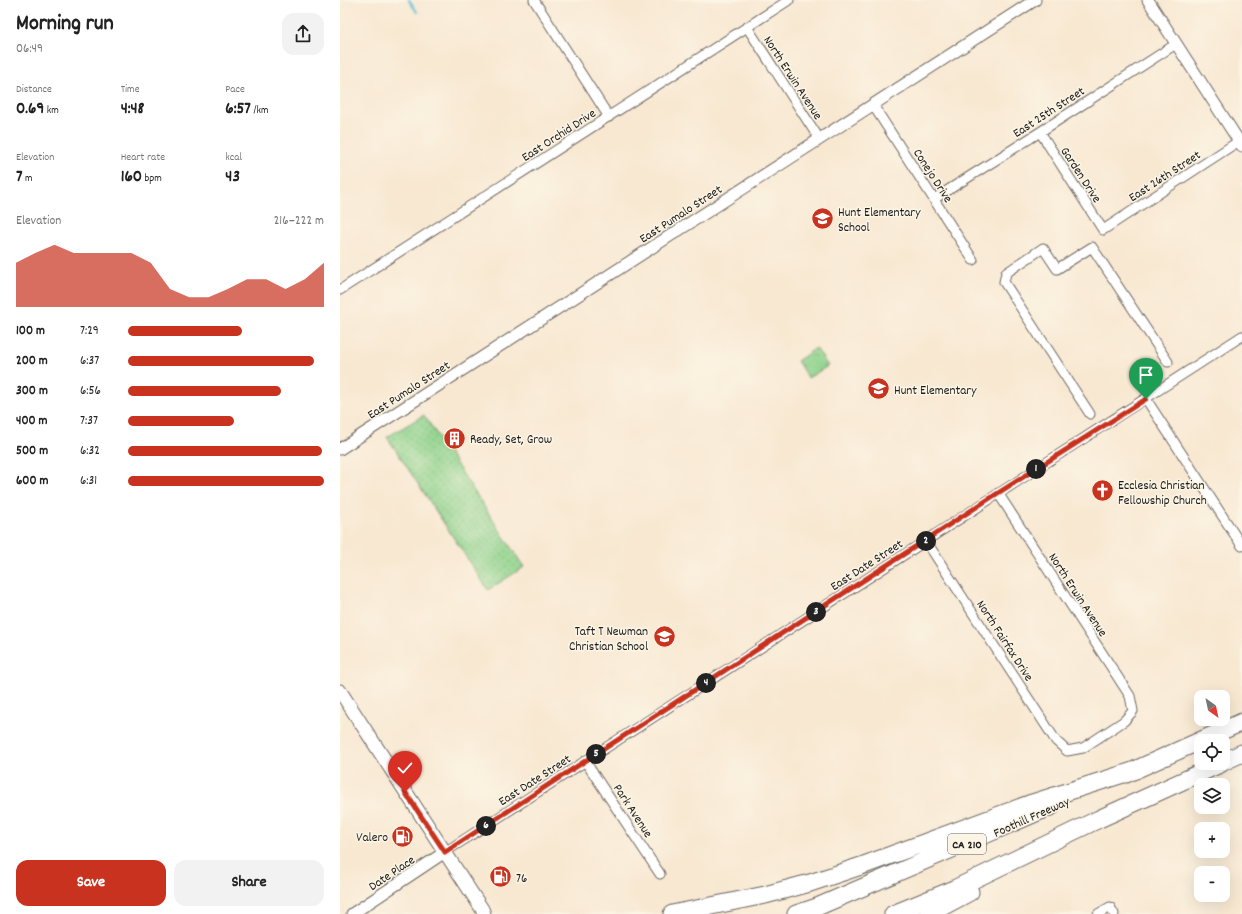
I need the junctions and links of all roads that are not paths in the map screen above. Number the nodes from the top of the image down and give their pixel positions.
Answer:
1 (534, 0) edge
2 (789, 0) edge
3 (1035, 0) edge
4 (1148, 0) edge
5 (747, 27) junction
6 (1176, 44) junction
7 (873, 105) junction
8 (609, 116) junction
9 (1040, 132) junction
10 (820, 140) junction
11 (1240, 144) edge
12 (934, 199) junction
13 (1103, 230) joint
14 (973, 260) dead end
15 (340, 290) edge
16 (1242, 336) edge
17 (1168, 362) dead end
18 (1146, 399) junction
19 (1090, 414) dead end
20 (340, 449) edge
21 (998, 493) junction
22 (926, 541) junction
23 (1242, 546) edge
24 (340, 691) edge
25 (1242, 722) edge
26 (1067, 751) joint
27 (1242, 753) edge
28 (1230, 759) edge
29 (586, 761) junction
30 (1136, 770) junction
31 (1207, 770) edge
32 (1099, 818) junction
33 (445, 852) junction
34 (660, 874) dead end
35 (1112, 910) edge
36 (484, 912) edge
37 (352, 914) edge
38 (672, 914) edge
39 (796, 914) edge
40 (893, 914) edge
41 (929, 914) edge
42 (1098, 914) edge

1 - 8 street
2 - 5 street, East Orchid Drive
3 - 7 street, East Pumalo Street
4 - 6 street
5 - 8 street, East Orchid Drive
5 - 10 street, North Erwin Avenue
6 - 9 street, East 25th Street
6 - 11 street
7 - 10 street, East Pumalo Street
7 - 12 street, Conejo Drive
8 - 15 street, East Orchid Drive
9 - 12 street, East 25th Street
9 - 13 street, Garden Drive
10 - 20 street, East Pumalo Street
11 - 13 street, East 26th Street
12 - 14 street, Conejo Drive
16 - 18 street, East Date Street
17 - 19 street
18 - 21 street, East Date Street
18 - 23 street
21 - 22 street, East Date Street
21 - 26 street, North Erwin Avenue
22 - 26 street, North Fairfax Drive
22 - 29 street, East Date Street
24 - 33 main road
25 - 30 highway, Foothill Freeway / CA 210
27 - 28 highway, CA 210
29 - 33 street, East Date Street
29 - 34 street, Park Avenue
30 - 38 highway
30 - 39 highway, Foothill Freeway / CA 210
31 - 32 highway, CA 210
32 - 40 highway, CA 210
32 - 41 highway
33 - 36 main road
33 - 37 street, Date Place
35 - 42 street

